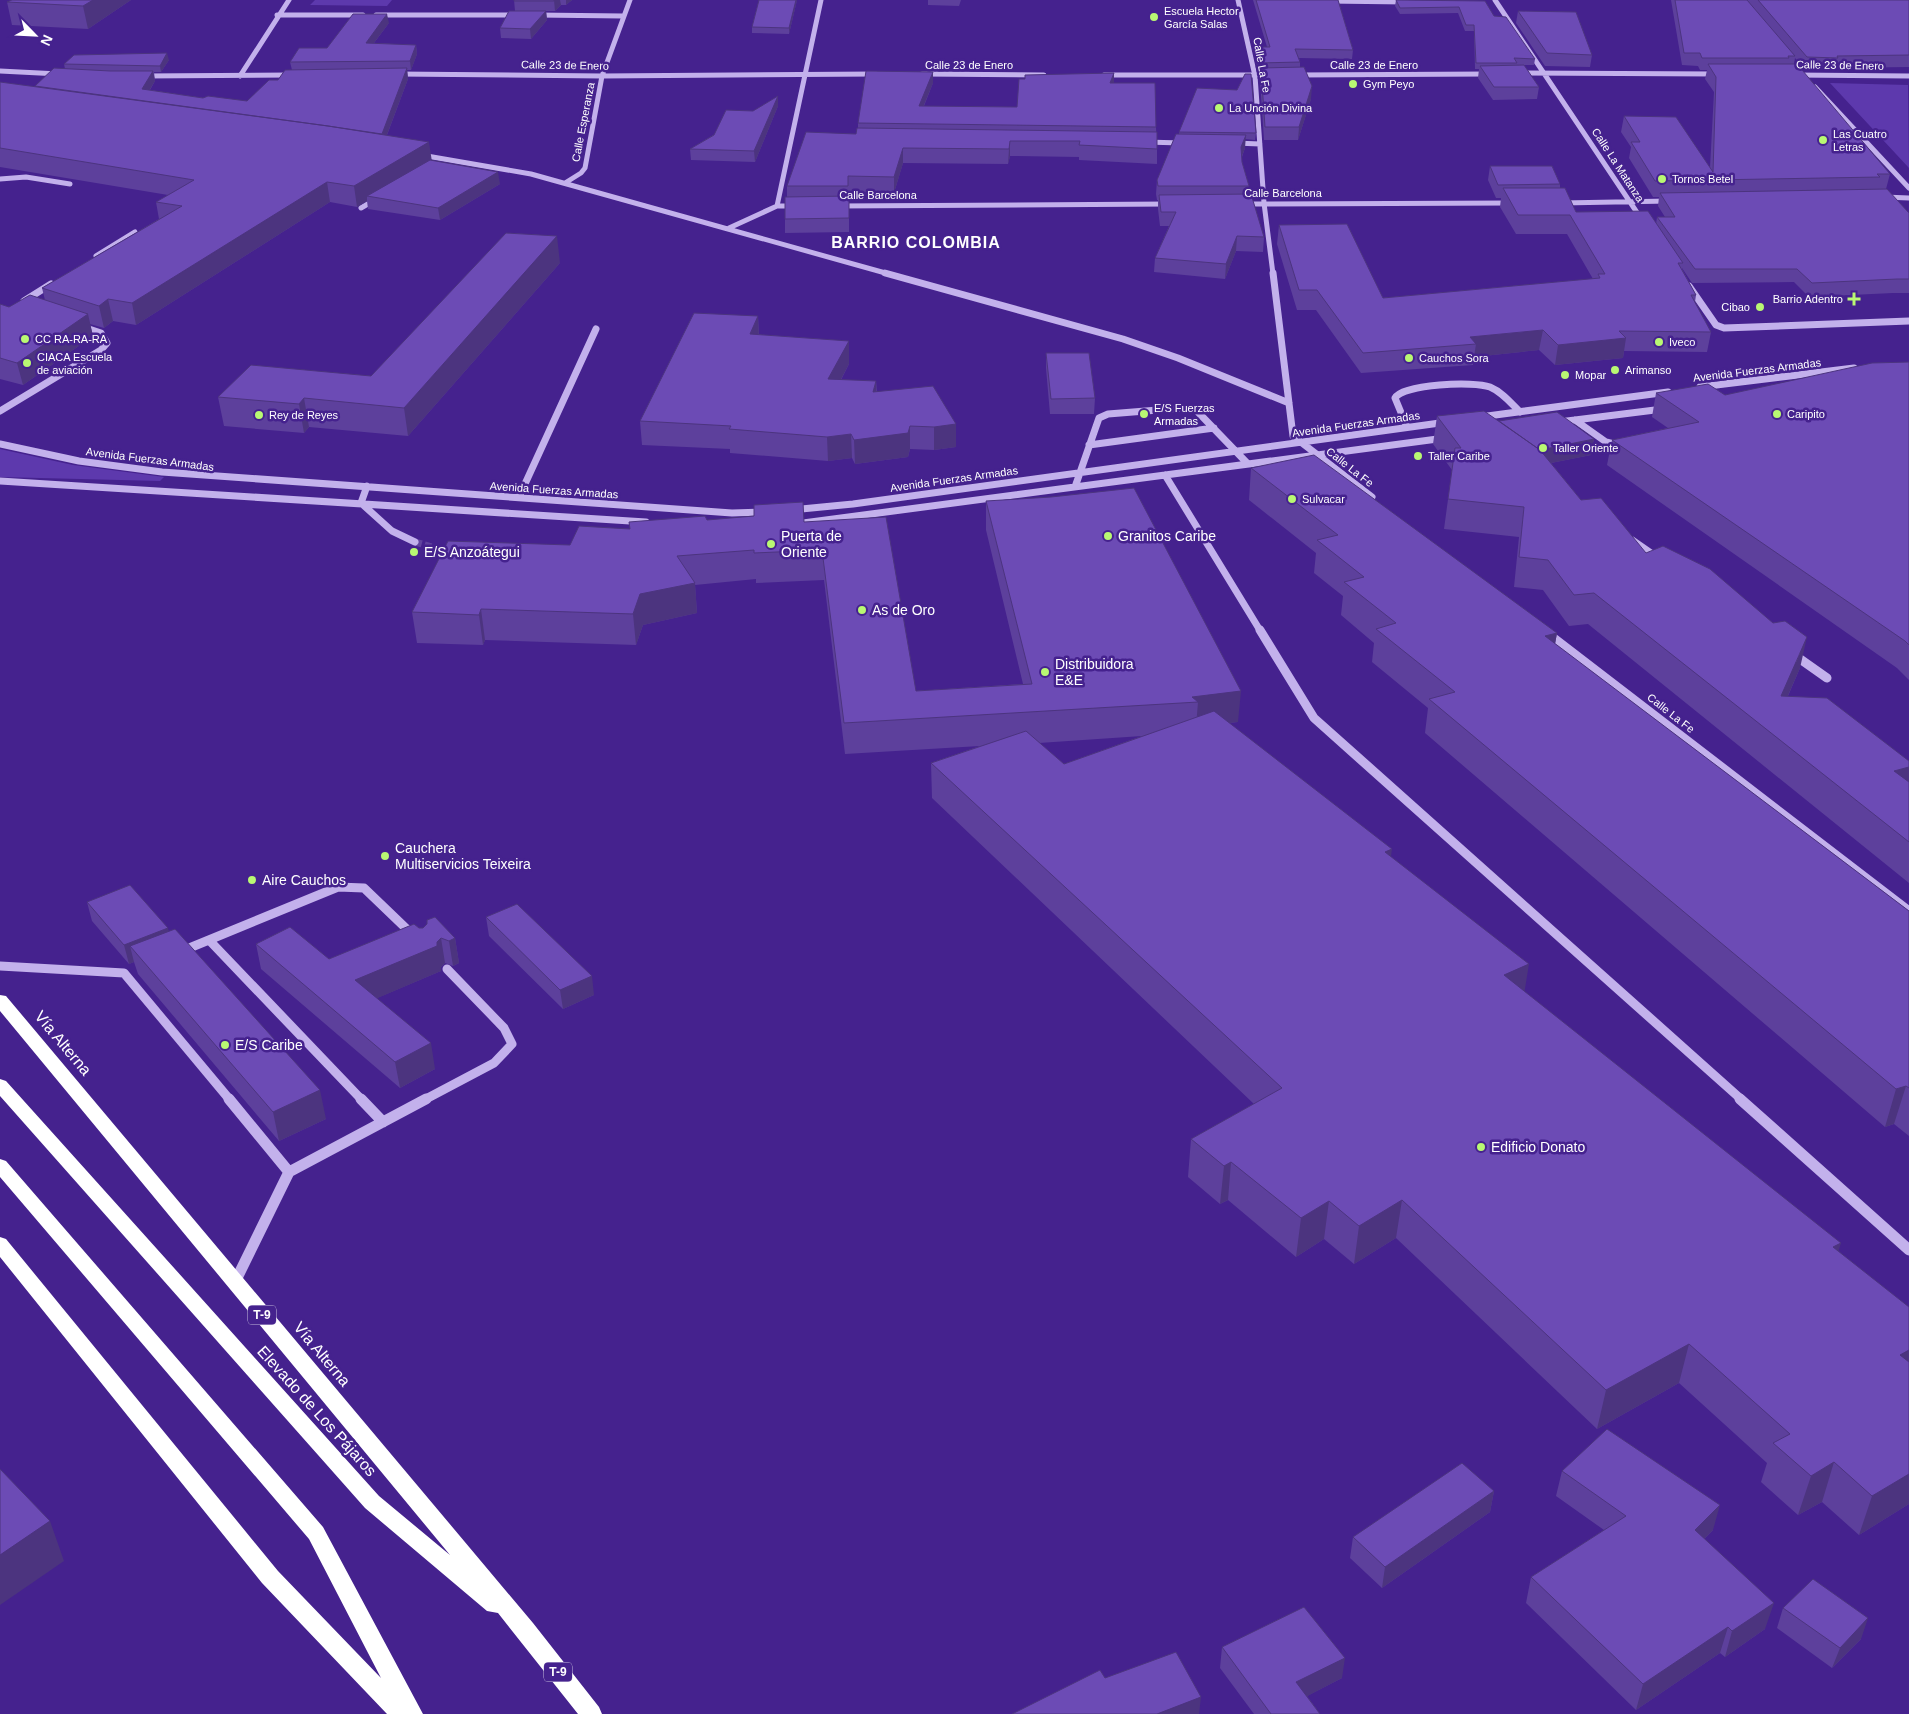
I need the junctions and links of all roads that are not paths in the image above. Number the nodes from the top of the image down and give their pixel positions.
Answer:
1 (289, 0) edge
2 (630, 0) edge
3 (821, 0) edge
4 (1238, 0) edge
5 (1320, 0) edge
6 (1496, 1) edge
7 (1408, 2) edge
8 (1487, 2) edge
9 (278, 15) junction
10 (520, 15) edge
11 (530, 15) edge
12 (623, 16) junction
13 (1798, 67) edge
14 (0, 71) edge
15 (1516, 73) edge
16 (1546, 73) junction
17 (387, 74) edge
18 (805, 74) junction
19 (883, 74) edge
20 (912, 74) edge
21 (1497, 74) edge
22 (1725, 74) edge
23 (1784, 74) edge
24 (64, 75) edge
25 (299, 75) edge
26 (1050, 75) edge
27 (1098, 75) edge
28 (1274, 75) edge
29 (1294, 75) edge
30 (1804, 75) junction
31 (138, 76) edge
32 (240, 76) junction
33 (602, 76) junction
34 (1255, 76) junction
35 (1909, 76) edge
36 (791, 138) junction
37 (801, 139) edge
38 (1140, 142) edge
39 (1190, 143) edge
40 (1230, 143) edge
41 (1260, 144) junction
42 (417, 155) edge
43 (446, 159) junction
44 (438, 164) edge
45 (0, 179) edge
46 (565, 183) junction
47 (70, 184) edge
48 (1909, 188) edge
49 (386, 193) edge
50 (1875, 197) edge
51 (1909, 198) edge
52 (1679, 201) edge
53 (1630, 202) junction
54 (1264, 203) junction
55 (1521, 203) edge
56 (1550, 203) edge
57 (1175, 204) edge
58 (1234, 204) edge
59 (778, 206) junction
60 (807, 206) edge
61 (827, 206) edge
62 (361, 208) dead end
63 (1646, 225) edge
64 (730, 228) junction
65 (135, 232) edge
66 (87, 262) edge
67 (1684, 279) edge
68 (55, 282) edge
69 (20, 307) edge
70 (1909, 321) edge
71 (71, 322) edge
72 (596, 329) dead end
73 (1862, 368) edge
74 (1692, 388) edge
75 (1673, 391) edge
76 (1289, 403) junction
77 (1673, 407) edge
78 (0, 411) edge
79 (1520, 412) junction
80 (1473, 418) edge
81 (1575, 420) junction
82 (1454, 421) edge
83 (1546, 424) edge
84 (1407, 427) junction
85 (1214, 428) junction
86 (1452, 437) edge
87 (1300, 442) junction
88 (0, 444) edge
89 (1088, 445) junction
90 (1630, 446) edge
91 (1235, 450) junction
92 (1316, 455) junction
93 (1248, 464) junction
94 (1078, 472) junction
95 (1166, 475) junction
96 (0, 481) edge
97 (367, 486) junction
98 (1075, 487) junction
99 (519, 497) junction
100 (361, 503) junction
101 (1380, 504) edge
102 (627, 521) junction
103 (655, 523) edge
104 (794, 524) edge
105 (612, 530) edge
106 (1626, 535) edge
107 (415, 542) tunnel mouth
108 (439, 549) tunnel mouth
109 (466, 550) edge
110 (1666, 564) edge
111 (1537, 625) edge
112 (1787, 649) edge
113 (1827, 678) dead end
114 (1909, 911) edge
115 (209, 940) junction
116 (418, 940) edge
117 (175, 953) edge
118 (0, 966) edge
119 (447, 969) dead end
120 (0, 1000) edge
121 (0, 1085) edge
122 (382, 1122) junction
123 (0, 1165) edge
124 (289, 1172) junction
125 (0, 1244) edge
126 (1909, 1250) edge
127 (234, 1282) junction
128 (525, 1630) junction
129 (402, 1714) edge
130 (412, 1714) edge
131 (592, 1714) edge

1 - 9 street
2 - 12 street, Calle Esperanza
3 - 18 street
4 - 34 street, Calle La Fe
5 - 7 street
6 - 8 street
6 - 16 street, Calle La Matanza
9 - 10 street
9 - 32 street
11 - 12 street
12 - 33 street, Calle Esperanza
13 - 30 street
14 - 24 street
15 - 16 street
16 - 22 street
16 - 53 street, Calle La Matanza
17 - 33 street, Calle 23 de Enero
18 - 19 street, Calle 23 de Enero
18 - 33 street, Calle 23 de Enero
18 - 36 street
20 - 26 street, Calle 23 de Enero
21 - 29 street, Calle 23 de Enero
23 - 30 street, Calle 23 de Enero
25 - 32 street
27 - 34 street
28 - 34 street
30 - 35 street, Calle 23 de Enero
30 - 48 street
31 - 32 street
33 - 46 street, Calle Esperanza
34 - 41 street, Calle La Fe
36 - 37 street
36 - 59 street
38 - 39 street
40 - 41 street
41 - 54 street, Calle La Fe
42 - 43 street
43 - 44 street
43 - 46 street
45 - 47 street
46 - 64 street
49 - 62 street
50 - 51 street
52 - 53 street
53 - 56 street
53 - 63 street, Calle La Matanza
54 - 55 street, Calle Barcelona
54 - 58 street, Calle Barcelona
54 - 76 street, Calle La Fe
57 - 61 street, Calle Barcelona
59 - 60 street
59 - 64 street
64 - 76 street
65 - 66 street
67 - 70 street
68 - 69 street
71 - 78 street
72 - 99 street
73 - 74 street, Avenida Fuerzas Armadas
75 - 79 street
76 - 87 street, Calle La Fe
77 - 81 street
79 - 80 street
79 - 84 street
81 - 83 street
81 - 90 street
82 - 84 street, Avenida Fuerzas Armadas
84 - 87 street, Avenida Fuerzas Armadas
85 - 89 street
85 - 89 street
85 - 91 street
86 - 92 street, Avenida Fuerzas Armadas
87 - 91 street, Avenida Fuerzas Armadas
87 - 92 street, Calle La Fe
88 - 97 street, Avenida Fuerzas Armadas
89 - 94 street
91 - 93 street
91 - 94 street, Avenida Fuerzas Armadas
92 - 93 street, Avenida Fuerzas Armadas
92 - 101 street, Calle La Fe
93 - 95 street, Avenida Fuerzas Armadas
94 - 98 street
94 - 99 street, Avenida Fuerzas Armadas
95 - 98 street, Avenida Fuerzas Armadas
95 - 126 street
96 - 100 street, Avenida Fuerzas Armadas
97 - 99 street, Avenida Fuerzas Armadas
97 - 100 street
98 - 104 street, Avenida Fuerzas Armadas
100 - 102 street, Avenida Fuerzas Armadas
100 - 107 street
102 - 103 street, Avenida Fuerzas Armadas
102 - 105 street
106 - 110 street
108 - 109 street
111 - 114 street, Calle La Fe
112 - 113 street
115 - 116 street
115 - 117 street
115 - 122 street
118 - 124 street
119 - 122 street
120 - 127 highway, Vía Alterna / T-9
121 - 128 highway, Elevado de Los Pájaros / T-9
122 - 124 street
123 - 130 highway
124 - 127 street
125 - 129 highway
127 - 128 highway, Vía Alterna / T-9
128 - 131 highway, Vía Alterna / T-9

